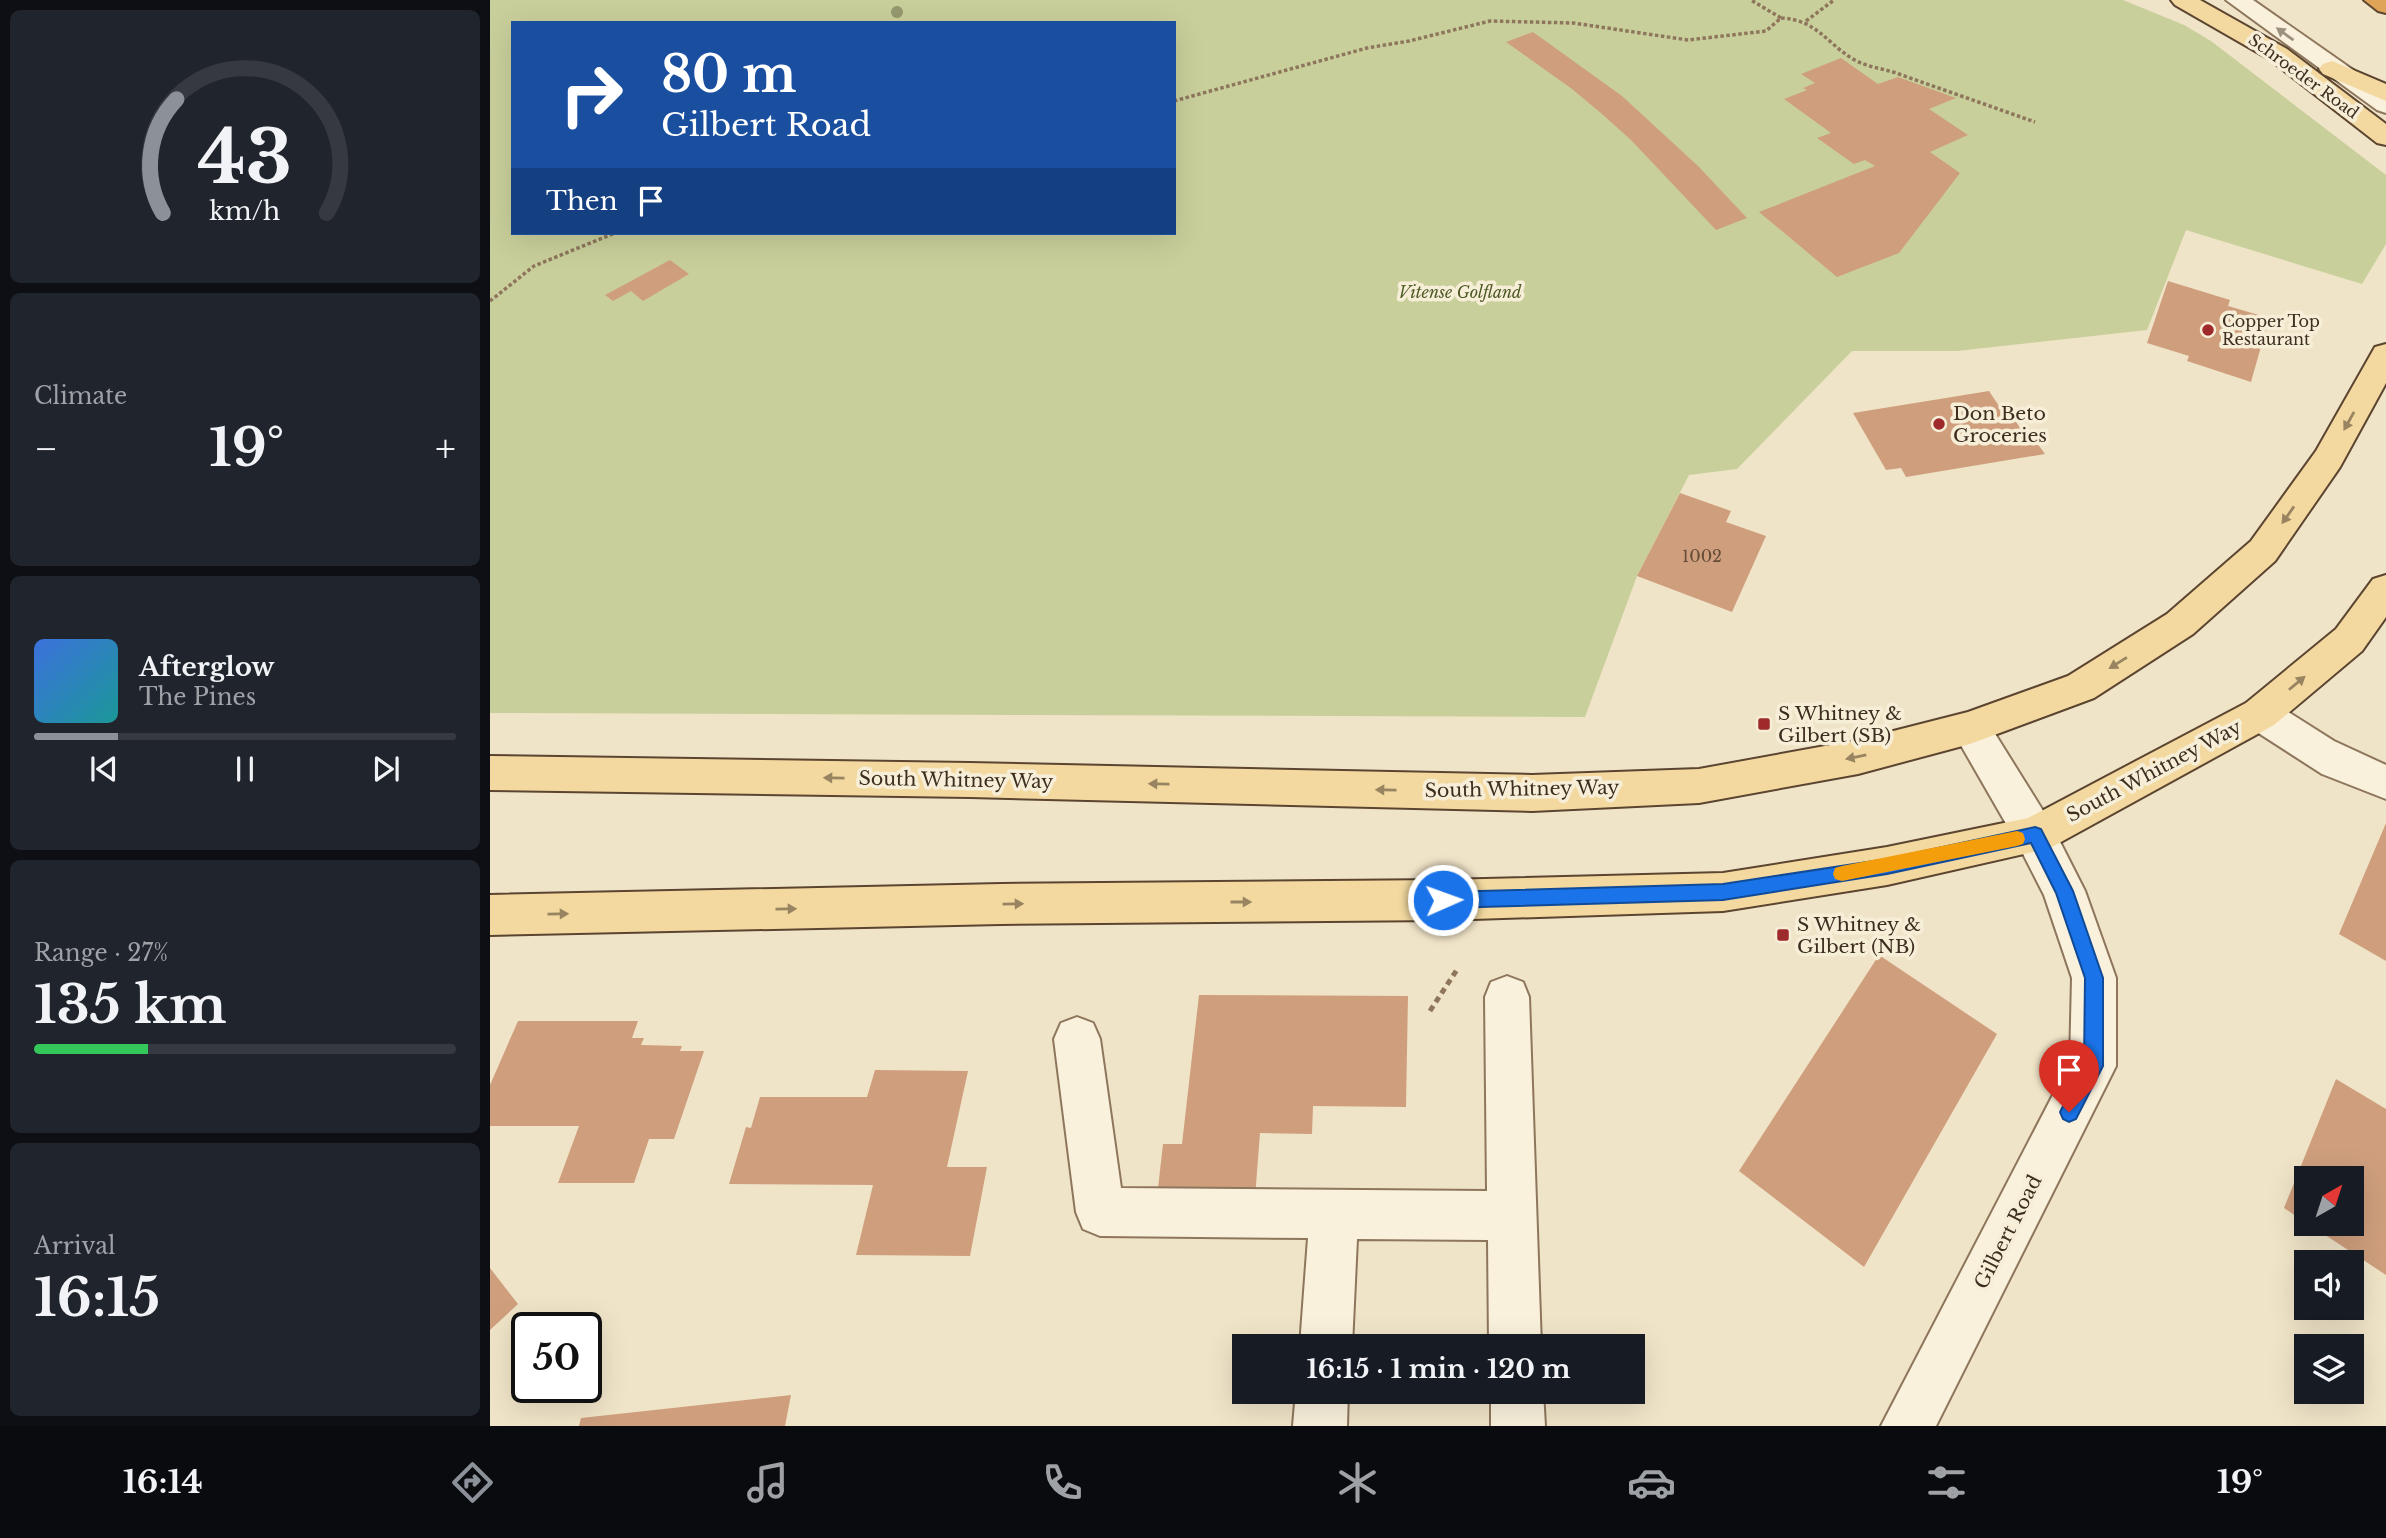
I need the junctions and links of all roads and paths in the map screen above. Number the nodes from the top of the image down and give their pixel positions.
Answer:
1 (1751, 0) edge
2 (1834, 0) edge
3 (2183, 0) edge
4 (2238, 0) edge
5 (2376, 0) edge
6 (2386, 6) edge
7 (1781, 18) junction
8 (1806, 21) junction
9 (2332, 69) junction
10 (2386, 93) edge
11 (1176, 100) edge
12 (2386, 105) edge
13 (2035, 122) dead end
14 (2386, 137) edge
15 (606, 235) edge
16 (490, 301) edge
17 (2386, 354) edge
18 (2386, 589) edge
19 (2260, 714) junction
20 (1970, 728) junction
21 (490, 773) edge
22 (2386, 782) edge
23 (2035, 835) junction
24 (490, 915) edge
25 (1458, 968) dead end
26 (1507, 997) dead end
27 (1430, 1011) dead end
28 (1077, 1039) dead end
29 (1334, 1214) junction
30 (1512, 1216) junction
31 (1326, 1334) edge
32 (1516, 1334) edge
33 (1321, 1404) edge
34 (1517, 1404) edge
35 (1320, 1426) edge
36 (1518, 1426) edge
37 (1908, 1426) edge

1 - 7 path
2 - 8 path
3 - 14 main road, Schroeder Road
9 -> 4 street, Schroeder Road
5 - 6 highway
7 - 8 path
7 - 11 path
8 - 13 path
9 - 10 main road
9 - 12 street, Schroeder Road
15 - 16 path
17 -> 20 main road, South Whitney Way
19 -> 18 main road, South Whitney Way
19 - 22 street
19 - 23 main road, South Whitney Way
20 -> 21 main road, South Whitney Way
20 - 23 street, Gilbert Road
24 -> 23 main road, South Whitney Way
23 - 37 street, Gilbert Road
25 - 27 path
26 - 30 street
28 - 29 street
29 - 30 street
29 - 31 street
30 - 32 street
33 - 35 street
34 - 36 street

